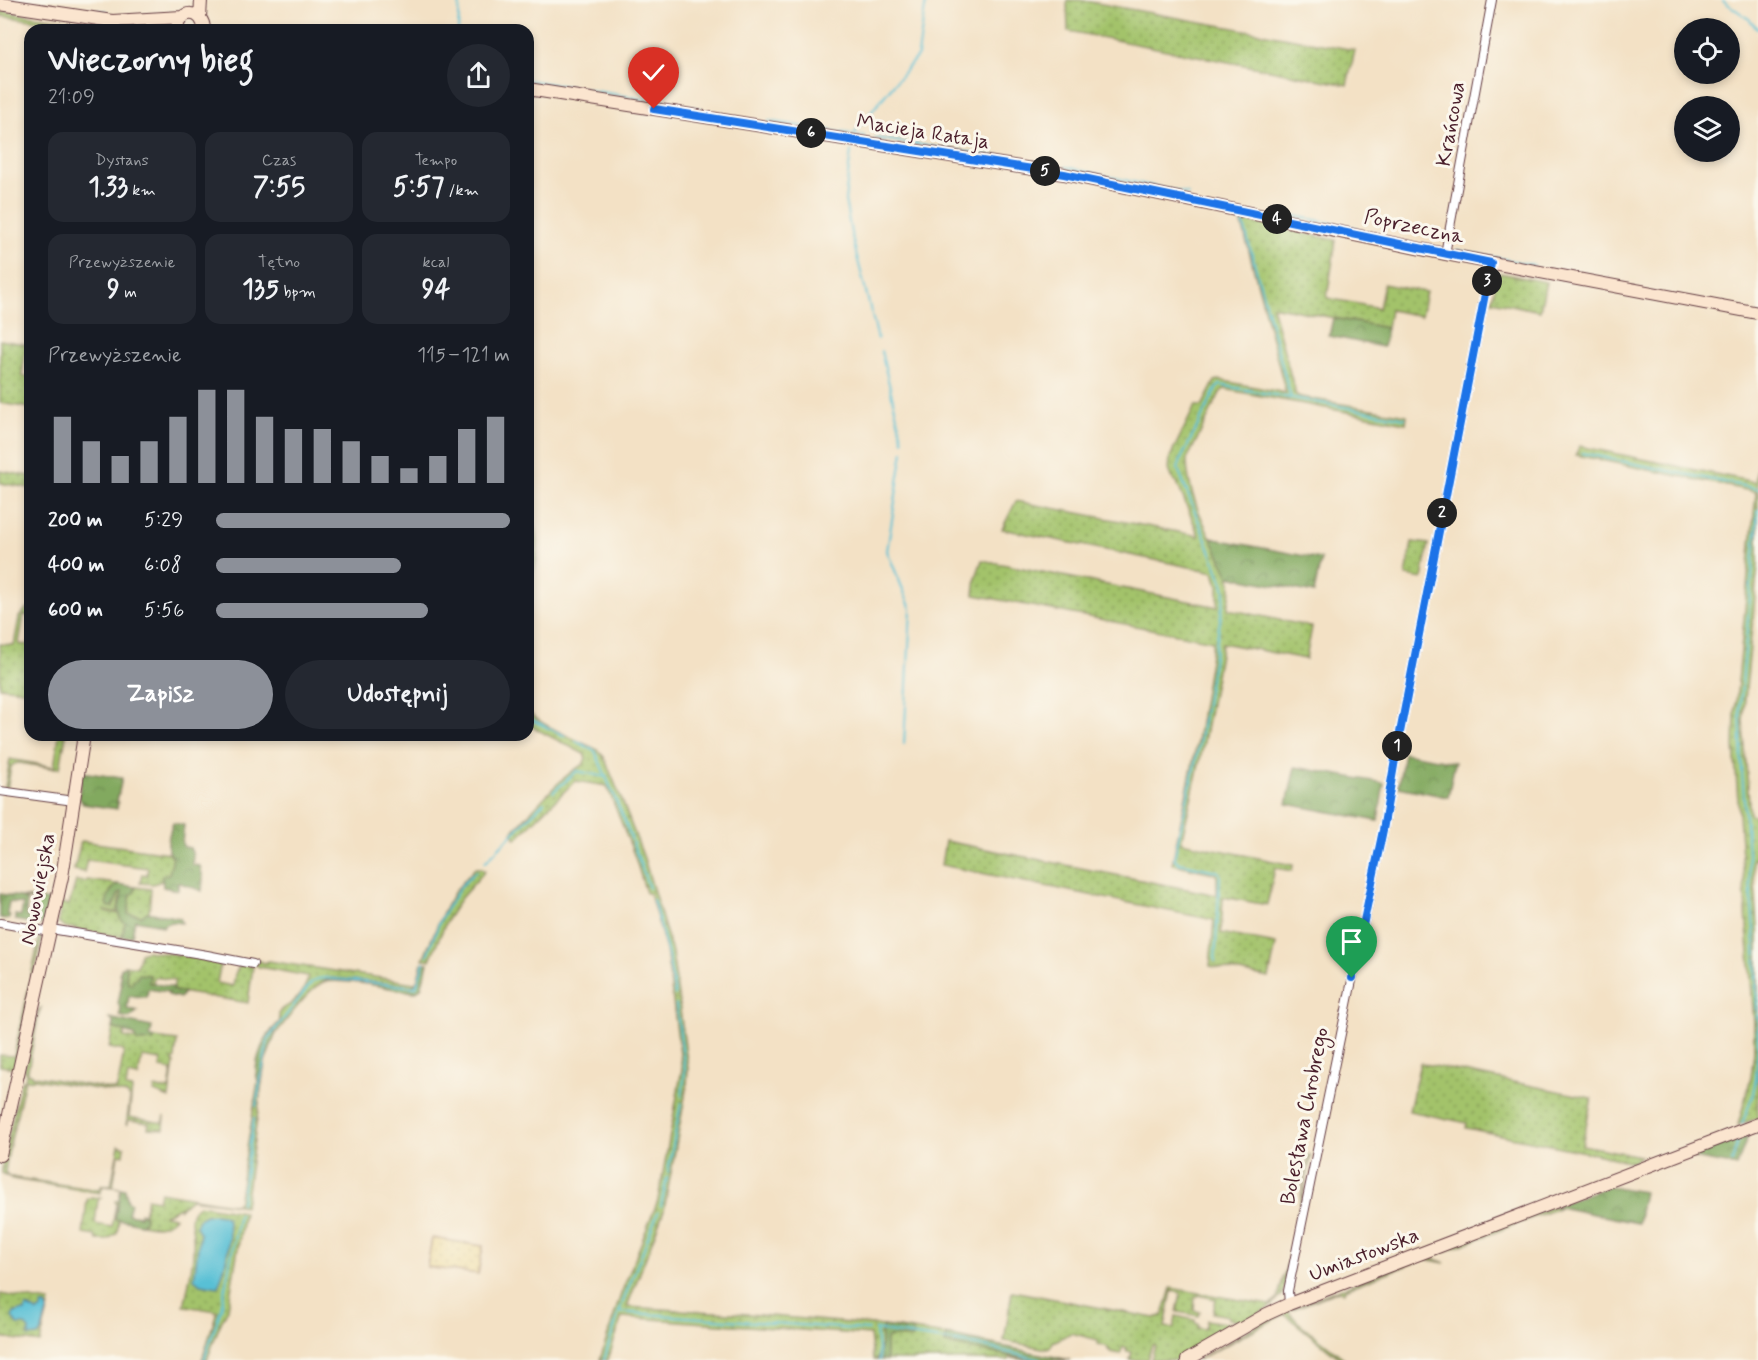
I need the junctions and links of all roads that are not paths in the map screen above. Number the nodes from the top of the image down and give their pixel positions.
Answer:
1 (195, 0) edge
2 (201, 0) edge
3 (1492, 0) edge
4 (0, 4) edge
5 (149, 19) junction
6 (199, 22) edge
7 (166, 24) edge
8 (534, 90) edge
9 (1064, 174) joint
10 (1445, 254) junction
11 (1491, 263) junction
12 (1758, 313) edge
13 (83, 741) edge
14 (0, 790) edge
15 (74, 801) junction
16 (0, 923) edge
17 (51, 930) junction
18 (253, 964) dead end
19 (1758, 1124) edge
20 (0, 1155) edge
21 (1289, 1304) junction
22 (1187, 1360) edge

1 - 6 street
2 - 6 street
3 - 10 street, Krańcowa
4 - 5 street
5 - 6 street
5 - 7 street
8 - 9 street, Macieja Rataja
9 - 10 street, Poprzeczna
10 - 11 street, Poprzeczna
11 - 12 street, Poprzeczna
11 - 21 street, Bolesława Chrobrego
13 - 15 street, Nowowiejska
14 - 15 street
15 - 17 street, Nowowiejska
16 - 17 street
17 - 18 street
17 - 20 street, Nowowiejska
19 - 21 street, Umiastowska
21 - 22 street, Umiastowska

